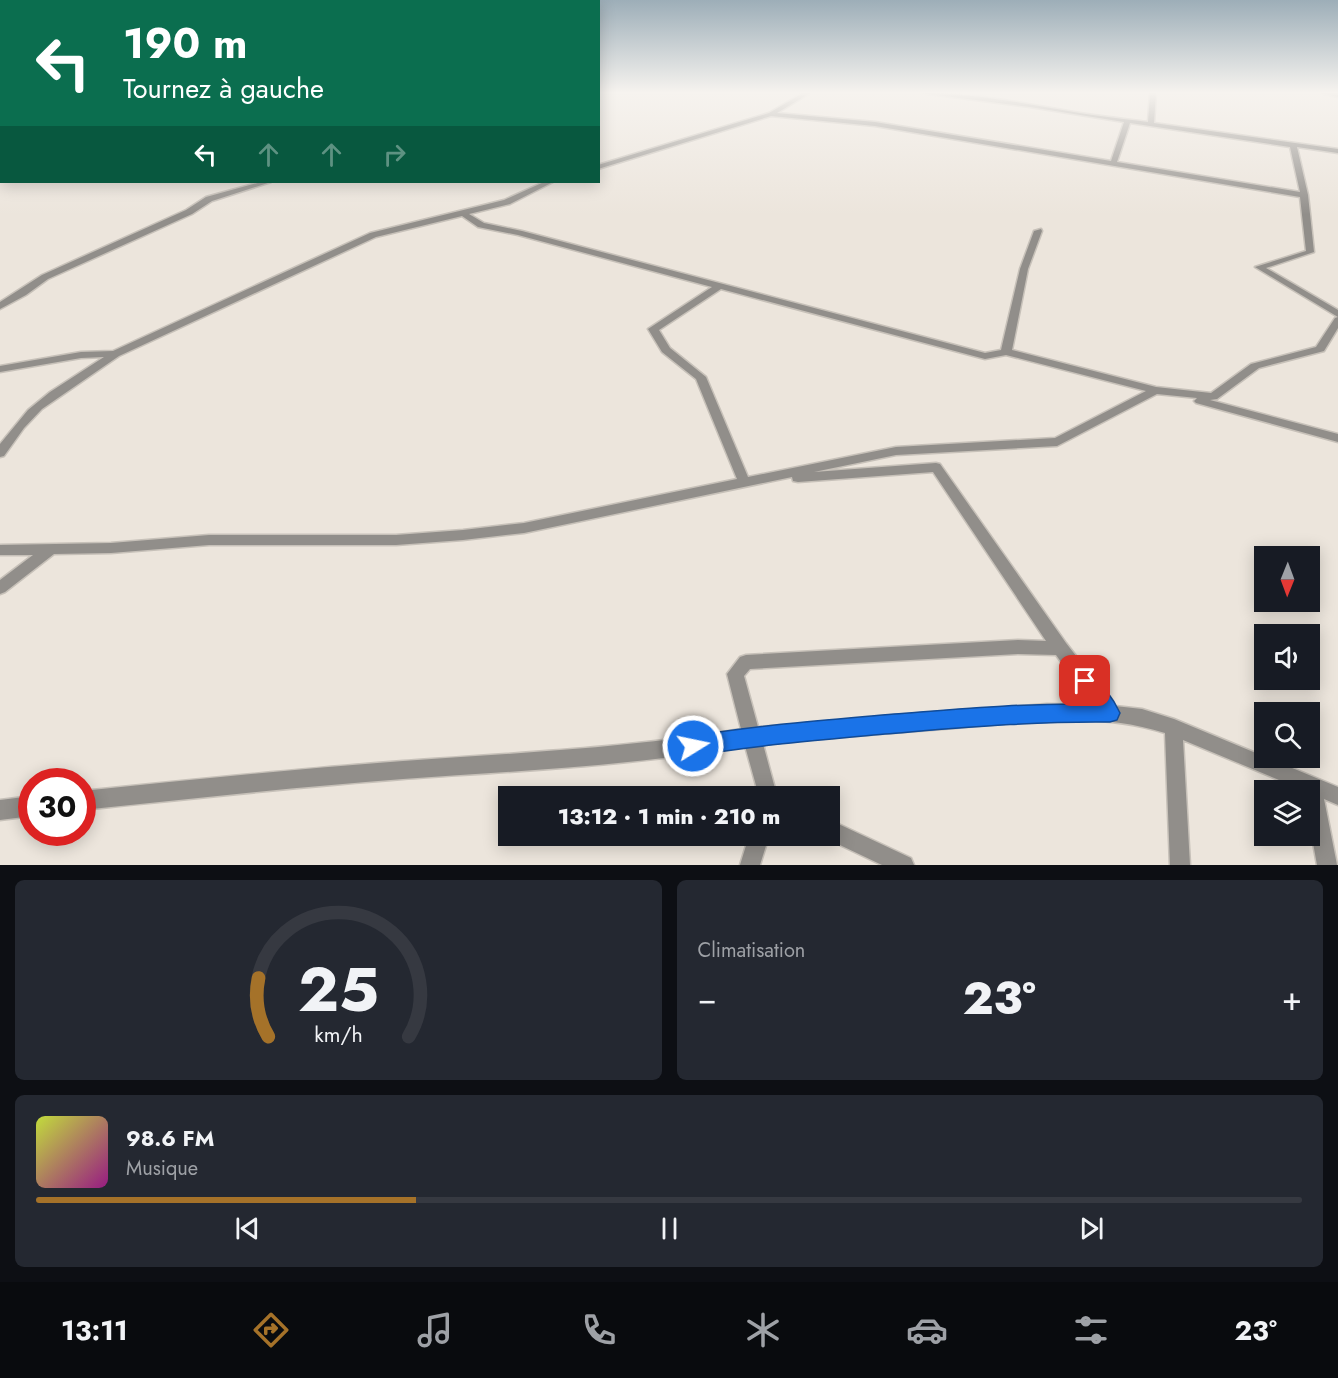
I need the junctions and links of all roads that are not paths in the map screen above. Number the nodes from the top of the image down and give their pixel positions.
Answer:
1 (708, 133) edge
2 (934, 133) edge
3 (1124, 133) edge
4 (1210, 133) edge
5 (1293, 145) junction
6 (1338, 151) edge
7 (1114, 162) junction
8 (600, 166) edge
9 (264, 183) edge
10 (547, 183) edge
11 (1304, 195) junction
12 (463, 213) junction
13 (1038, 231) dead end
14 (720, 286) junction
15 (0, 306) edge
16 (1338, 314) edge
17 (1338, 320) edge
18 (1006, 352) junction
19 (115, 354) junction
20 (0, 369) edge
21 (1156, 390) junction
22 (1338, 438) edge
23 (0, 453) edge
24 (744, 482) junction
25 (51, 549) junction
26 (0, 550) edge
27 (0, 588) edge
28 (1060, 648) junction
29 (1110, 713) junction
30 (1174, 727) junction
31 (752, 736) junction
32 (1301, 780) edge
33 (765, 786) edge
34 (1320, 788) edge
35 (1338, 796) edge
36 (96, 800) edge
37 (18, 808) edge
38 (0, 810) edge
39 (1320, 830) edge
40 (840, 835) edge
41 (756, 846) edge
42 (750, 865) edge
43 (904, 865) edge
44 (1180, 865) edge
45 (1327, 865) edge

1 - 8 street
2 - 7 street
3 - 7 street
4 - 5 street
5 - 6 street
5 - 11 street
7 - 11 street
9 - 15 street
10 - 12 street
11 - 16 street
12 - 14 street
12 - 19 street
13 - 18 street
14 - 18 street
14 - 24 street
17 - 21 street
18 - 21 street
19 - 20 street
19 - 23 street
21 - 22 street
21 - 24 street
24 - 25 street
24 - 28 street
25 - 26 street
25 - 27 street
28 - 29 street
28 - 31 street
29 - 30 street
29 - 31 street
30 - 32 street
30 - 44 street
31 - 33 street
31 - 36 street
34 - 35 street
37 - 38 street
39 - 45 street
40 - 43 street
41 - 42 street

